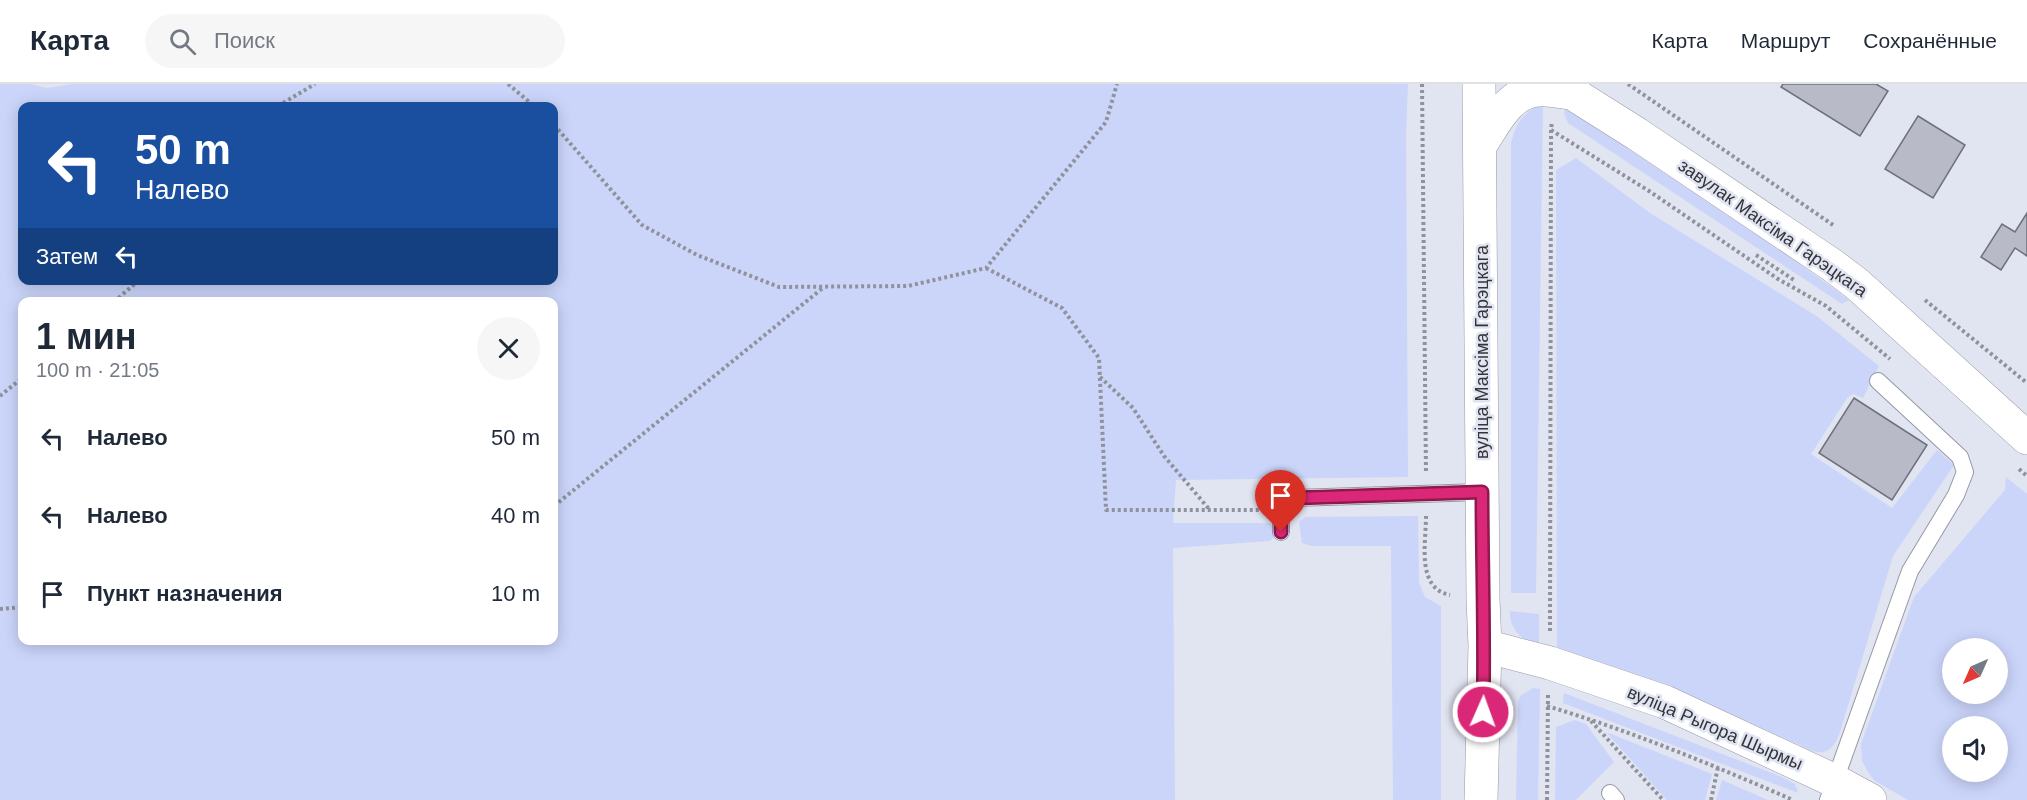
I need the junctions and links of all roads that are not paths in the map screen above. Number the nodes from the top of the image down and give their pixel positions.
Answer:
1 (1479, 84) edge
2 (1567, 88) edge
3 (1481, 144) junction
4 (1878, 381) dead end
5 (1990, 403) junction
6 (2027, 425) edge
7 (2023, 454) edge
8 (1482, 492) junction
9 (1281, 532) dead end
10 (1485, 646) junction
11 (1832, 790) edge
12 (1481, 800) edge
13 (1870, 800) edge

1 - 3 street, вуліца Максіма Гарэцкага
2 - 3 street
2 - 5 street, завулак Максіма Гарэцкага
3 - 8 street, вуліца Максіма Гарэцкага
4 - 11 lane
5 - 6 street, завулак Максіма Гарэцкага
5 - 7 street, завулак Максіма Гарэцкага
8 - 9 lane
8 - 10 street, вуліца Максіма Гарэцкага
10 - 11 street, вуліца Рыгора Шырмы
10 - 12 street, вуліца Максіма Гарэцкага
11 - 13 street, вуліца Рыгора Шырмы

